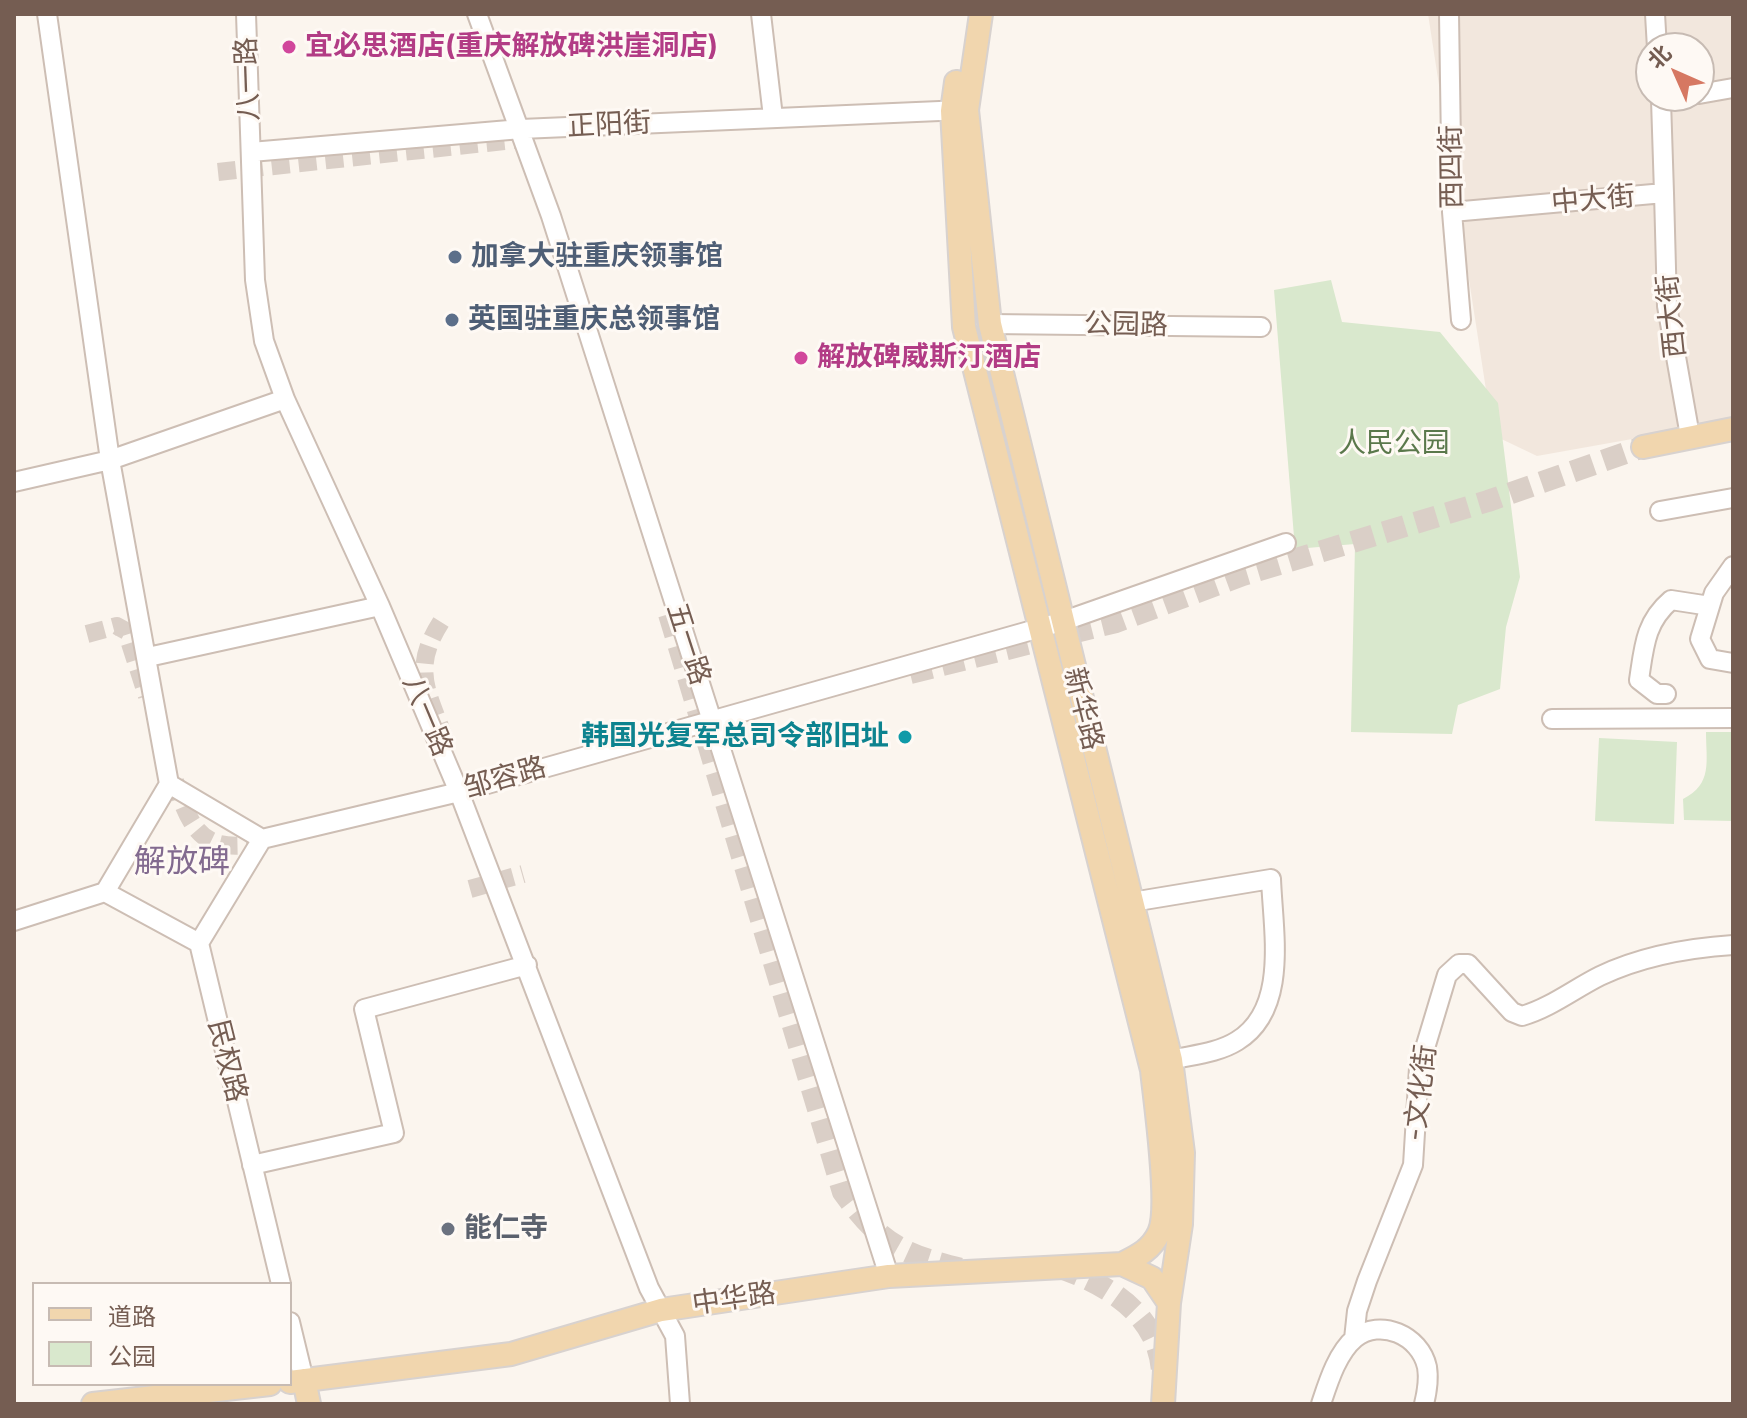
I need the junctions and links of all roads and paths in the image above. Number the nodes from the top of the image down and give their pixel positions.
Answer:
1 (47, 14) edge
2 (246, 14) edge
3 (477, 14) edge
4 (761, 14) edge
5 (966, 14) edge
6 (981, 14) edge
7 (1449, 14) edge
8 (959, 110) junction
9 (1661, 112) edge
10 (773, 117) junction
11 (521, 129) junction
12 (251, 152) junction
13 (1664, 193) junction
14 (1452, 212) junction
15 (1461, 320) dead end
16 (990, 324) junction
17 (1261, 327) dead end
18 (285, 399) junction
19 (1733, 429) edge
20 (1690, 436) junction
21 (1643, 447) tunnel mouth
22 (110, 460) junction
23 (14, 482) edge
24 (1733, 498) edge
25 (1660, 511) dead end
26 (1286, 543) dead end
27 (1733, 566) edge
28 (380, 606) junction
29 (1710, 606) junction
30 (1061, 622) junction
31 (1038, 626) junction
32 (148, 657) junction
33 (1733, 663) edge
34 (1666, 694) dead end
35 (1733, 718) edge
36 (711, 719) junction
37 (1552, 719) dead end
38 (169, 784) junction
39 (459, 792) junction
40 (262, 839) junction
41 (105, 892) junction
42 (1132, 902) junction
43 (14, 921) edge
44 (199, 943) junction
45 (1733, 945) edge
46 (527, 965) junction
47 (1171, 1060) junction
48 (252, 1165) junction
49 (1122, 1264) junction
50 (889, 1276) junction
51 (281, 1282) edge
52 (1169, 1303) junction
53 (661, 1310) junction
54 (292, 1339) edge
55 (1354, 1339) junction
56 (297, 1381) edge
57 (252, 1386) edge
58 (93, 1404) edge
59 (309, 1404) edge
60 (680, 1404) edge
61 (1163, 1404) edge
62 (1321, 1404) edge
63 (1424, 1404) edge

1 - 22 street
2 - 12 street, 八一路
3 - 11 street, 五一路
4 - 10 street
5 - 8 main road, 新华路
6 - 8 main road, 新华路
7 - 14 street, 西四街
8 - 10 street, 正阳街
8 - 16 main road, 新华路
8 - 31 main road, 新华路
9 - 13 street, 中大街
10 - 11 street, 正阳街
11 - 12 street, 正阳街
11 - 36 street, 五一路
12 - 18 street, 八一路
13 - 14 street, 中大街
13 - 20 street, 西大街
14 - 15 street, 西四街
16 - 17 street, 公园路
16 - 30 main road, 新华路
18 - 22 street
18 - 28 street, 八一路
19 - 20 main road
20 - 21 main road
22 - 23 street
22 - 32 street
24 - 25 street
26 - 30 street
27 - 29 street
28 - 32 street
28 - 39 street, 八一路
29 - 33 street
29 - 34 street
30 - 31 street, 邹容路
30 - 42 main road, 新华路
31 - 36 street, 邹容路
31 - 49 main road, 新华路
32 - 38 street
35 - 37 street
36 - 39 street, 邹容路
36 - 50 street, 五一路
38 - 40 street
38 - 41 street
39 - 40 street, 邹容路
39 - 46 street, 八一路
40 - 44 street
41 - 43 street
41 - 44 street
42 - 47 main road, 新华路
42 - 47 street
44 - 48 street, 民权路
45 - 55 street, -文化街
46 - 48 street
46 - 53 street, 八一路
47 - 52 main road, 新华路
48 - 51 street, 民权路
49 - 50 main road, 中华路
49 - 52 main road
50 - 53 main road, 中华路
52 - 61 main road, 新华路
53 - 56 main road, 中华路
53 - 60 street, 八一路
54 - 56 street
55 - 62 street
55 - 63 street
56 - 59 main road
57 - 58 main road

